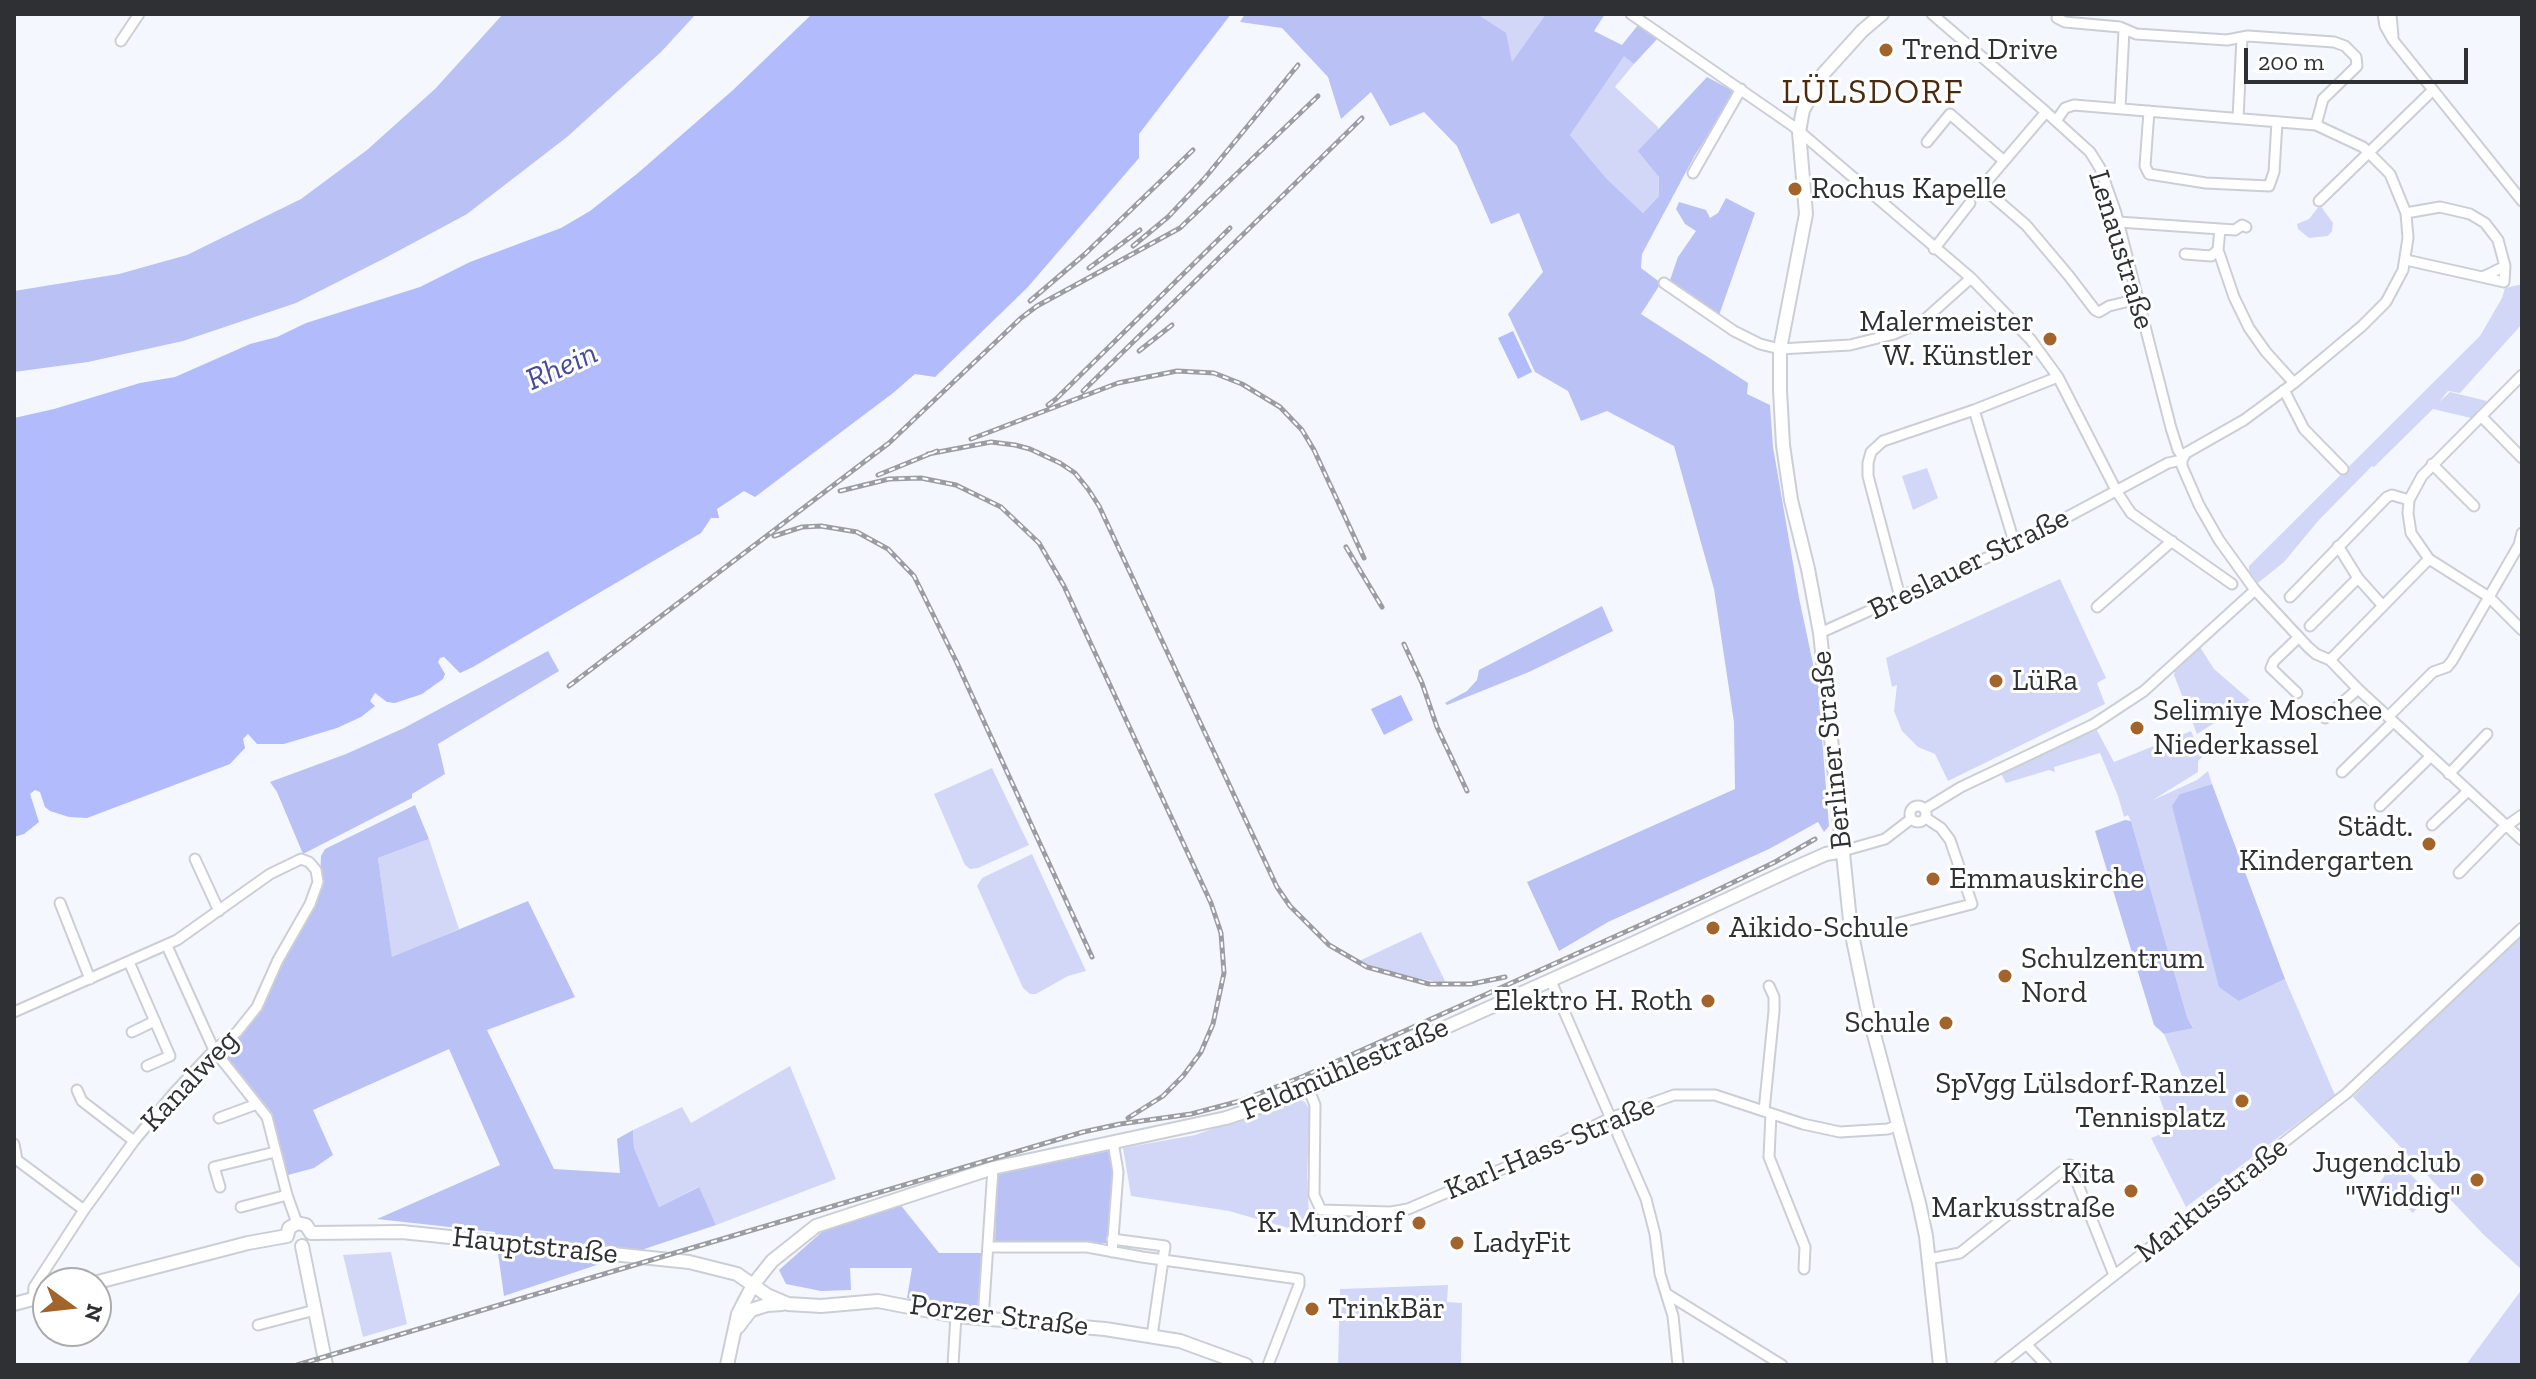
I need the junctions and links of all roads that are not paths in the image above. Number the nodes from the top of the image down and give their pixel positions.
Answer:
1 (139, 14) edge
2 (1631, 14) edge
3 (1882, 14) edge
4 (1932, 14) edge
5 (2383, 14) edge
6 (2391, 14) edge
7 (2057, 18) dead end
8 (2124, 30) junction
9 (2242, 38) junction
10 (2393, 40) junction
11 (121, 41) dead end
12 (1741, 89) junction
13 (2433, 90) junction
14 (2120, 108) junction
15 (2149, 111) junction
16 (2046, 112) junction
17 (2238, 118) junction
18 (2056, 121) junction
19 (2277, 122) junction
20 (2316, 125) junction
21 (1799, 132) junction
22 (1927, 142) dead end
23 (2370, 152) junction
24 (2004, 161) junction
25 (1693, 173) dead end
26 (2319, 201) dead end
27 (2522, 201) edge
28 (1970, 203) dead end
29 (2406, 213) junction
30 (2118, 222) junction
31 (2246, 227) dead end
32 (2220, 229) junction
33 (1934, 249) junction
34 (2218, 250) junction
35 (2185, 254) dead end
36 (2406, 260) junction
37 (1971, 278) junction
38 (1664, 283) dead end
39 (2138, 299) junction
40 (1780, 349) junction
41 (2522, 375) edge
42 (2058, 377) junction
43 (2294, 383) junction
44 (2284, 390) junction
45 (1974, 410) junction
46 (2481, 416) junction
47 (2522, 458) edge
48 (2182, 460) junction
49 (2432, 464) junction
50 (2343, 469) dead end
51 (2117, 492) junction
52 (2409, 500) junction
53 (2474, 506) dead end
54 (2522, 533) edge
55 (2172, 541) junction
56 (2015, 545) junction
57 (2338, 546) junction
58 (2429, 559) junction
59 (2358, 578) junction
60 (2232, 584) dead end
61 (2255, 590) junction
62 (1900, 597) junction
63 (2290, 597) dead end
64 (2489, 597) junction
65 (2383, 606) junction
66 (2097, 607) dead end
67 (2310, 626) dead end
68 (2522, 630) edge
69 (1820, 633) junction
70 (2299, 637) junction
71 (2330, 660) junction
72 (2358, 689) junction
73 (2297, 693) dead end
74 (2325, 718) dead end
75 (2390, 719) junction
76 (2487, 734) dead end
77 (2430, 757) junction
78 (2342, 772) dead end
79 (2449, 774) junction
80 (2468, 791) junction
81 (2380, 806) dead end
82 (1925, 814) junction
83 (2522, 815) edge
84 (2432, 825) dead end
85 (2507, 827) junction
86 (2522, 840) edge
87 (1843, 851) junction
88 (195, 859) dead end
89 (2459, 873) dead end
90 (60, 903) dead end
91 (219, 911) junction
92 (2522, 928) edge
93 (1868, 931) dead end
94 (167, 946) junction
95 (129, 962) junction
96 (90, 979) junction
97 (1550, 979) junction
98 (1769, 986) dead end
99 (14, 1012) edge
100 (155, 1021) junction
101 (132, 1032) dead end
102 (214, 1050) junction
103 (147, 1066) dead end
104 (77, 1090) dead end
105 (1309, 1090) junction
106 (257, 1104) junction
107 (1767, 1112) junction
108 (219, 1118) dead end
109 (1610, 1118) junction
110 (1898, 1125) junction
111 (134, 1141) junction
112 (1113, 1142) junction
113 (14, 1144) edge
114 (275, 1152) junction
115 (993, 1168) junction
116 (220, 1187) dead end
117 (287, 1195) junction
118 (241, 1207) dead end
119 (84, 1210) junction
120 (297, 1223) junction
121 (311, 1233) junction
122 (287, 1236) junction
123 (1112, 1239) junction
124 (302, 1246) junction
125 (989, 1247) junction
126 (1112, 1252) junction
127 (2105, 1255) junction
128 (2137, 1258) junction
129 (1928, 1259) junction
130 (1163, 1261) junction
131 (47, 1267) edge
132 (1804, 1269) dead end
133 (2114, 1275) junction
134 (112, 1278) edge
135 (753, 1285) junction
136 (1667, 1294) junction
137 (788, 1304) junction
138 (315, 1310) junction
139 (956, 1316) junction
140 (983, 1319) junction
141 (258, 1325) dead end
142 (1152, 1336) junction
143 (731, 1341) junction
144 (2027, 1345) junction
145 (326, 1365) edge
146 (727, 1365) edge
147 (953, 1365) edge
148 (1246, 1365) edge
149 (1268, 1365) edge
150 (1678, 1365) edge
151 (1782, 1365) edge
152 (1940, 1365) edge
153 (2000, 1365) edge
154 (2046, 1365) edge

1 - 11 street
2 - 12 street
3 - 21 street
4 - 16 street, Lenaustraße
5 - 10 street
6 - 10 street
7 - 8 street
8 - 9 street
8 - 14 street
9 - 17 street
9 - 20 street
10 - 13 street
12 - 21 street
12 - 25 street
13 - 23 street
13 - 27 street
14 - 15 street
14 - 18 street
15 - 17 street
15 - 19 street
16 - 18 street, Lenaustraße
16 - 24 street
17 - 19 street
18 - 30 street, Lenaustraße
19 - 20 street
20 - 23 street
21 - 33 street
21 - 40 street, Berliner Straße
22 - 24 street
23 - 26 street
23 - 29 street
24 - 39 street
28 - 33 street
29 - 36 street
29 - 36 street
30 - 32 street
30 - 39 street, Lenaustraße
31 - 32 street
32 - 34 street
33 - 37 street
34 - 35 street
34 - 43 street
36 - 43 street, Breslauer Straße
37 - 40 street
37 - 42 street
38 - 40 street
39 - 48 street, Lenaustraße
40 - 69 street, Berliner Straße
41 - 46 street
42 - 45 street
42 - 51 street
43 - 44 street, Breslauer Straße
44 - 48 street, Breslauer Straße
44 - 50 street
45 - 56 street
45 - 62 street
46 - 47 street
46 - 49 street
48 - 51 street, Breslauer Straße
48 - 61 street, Lenaustraße
49 - 52 street
49 - 53 street
51 - 55 street
51 - 56 street, Breslauer Straße
52 - 57 street
52 - 58 street
54 - 64 street
55 - 60 street
55 - 66 street
56 - 62 street, Breslauer Straße
57 - 59 street
57 - 63 street
58 - 64 street
58 - 65 street
59 - 65 street
59 - 67 street
61 - 70 street, Lenaustraße
61 - 82 street
62 - 69 street, Breslauer Straße
64 - 68 street
64 - 75 street
65 - 71 street
69 - 87 street, Berliner Straße
70 - 71 street, Lenaustraße
70 - 73 street
71 - 72 street, Lenaustraße
72 - 74 street
72 - 75 street, Lenaustraße
75 - 77 street, Lenaustraße
75 - 78 street
76 - 79 street
77 - 79 street, Lenaustraße
77 - 81 street
79 - 80 street, Lenaustraße
80 - 84 street
80 - 85 street, Lenaustraße
82 - 87 street
82 - 93 street
83 - 85 street
85 - 86 street, Lenaustraße
85 - 89 street
87 - 97 street, Feldmühlestraße
87 - 110 street, Berliner Straße
88 - 91 street
90 - 96 street
91 - 94 street
91 - 102 street, Kanalweg
92 - 128 street, Markusstraße
94 - 95 street
94 - 102 street
95 - 96 street
95 - 100 street
96 - 99 street
97 - 105 street, Feldmühlestraße
97 - 109 street
98 - 107 street
100 - 101 street
100 - 103 street
102 - 106 street
102 - 111 street, Kanalweg
104 - 111 street
105 - 109 street, Karl-Hass-Straße
105 - 112 street, Feldmühlestraße
106 - 108 street
106 - 114 street
107 - 109 street, Karl-Hass-Straße
107 - 110 street, Karl-Hass-Straße
107 - 132 street
109 - 136 street
110 - 129 street, Berliner Straße
111 - 119 street, Kanalweg
112 - 115 street, Feldmühlestraße
112 - 123 street
113 - 119 street
114 - 116 street
114 - 117 street
115 - 125 street
115 - 135 street, Feldmühlestraße
117 - 118 street
117 - 120 street
119 - 131 street, Kanalweg
120 - 121 street
120 - 122 street
121 - 124 street
121 - 135 street, Hauptstraße
122 - 124 street
122 - 134 street
123 - 126 street
123 - 130 street
124 - 138 street
125 - 126 street
125 - 140 street
126 - 130 street
127 - 128 street
127 - 129 street
127 - 133 street
128 - 133 street, Markusstraße
129 - 152 street, Berliner Straße
130 - 142 street
130 - 149 street
133 - 144 street, Markusstraße
135 - 137 street, Porzer Straße
135 - 143 street, Feldmühlestraße
136 - 150 street
136 - 151 street
137 - 139 street, Porzer Straße
137 - 143 street
138 - 141 street
138 - 145 street
139 - 140 street, Porzer Straße
139 - 147 street
140 - 142 street, Porzer Straße
142 - 148 street, Porzer Straße
143 - 146 street, Feldmühlestraße
144 - 153 street, Markusstraße
144 - 154 street

